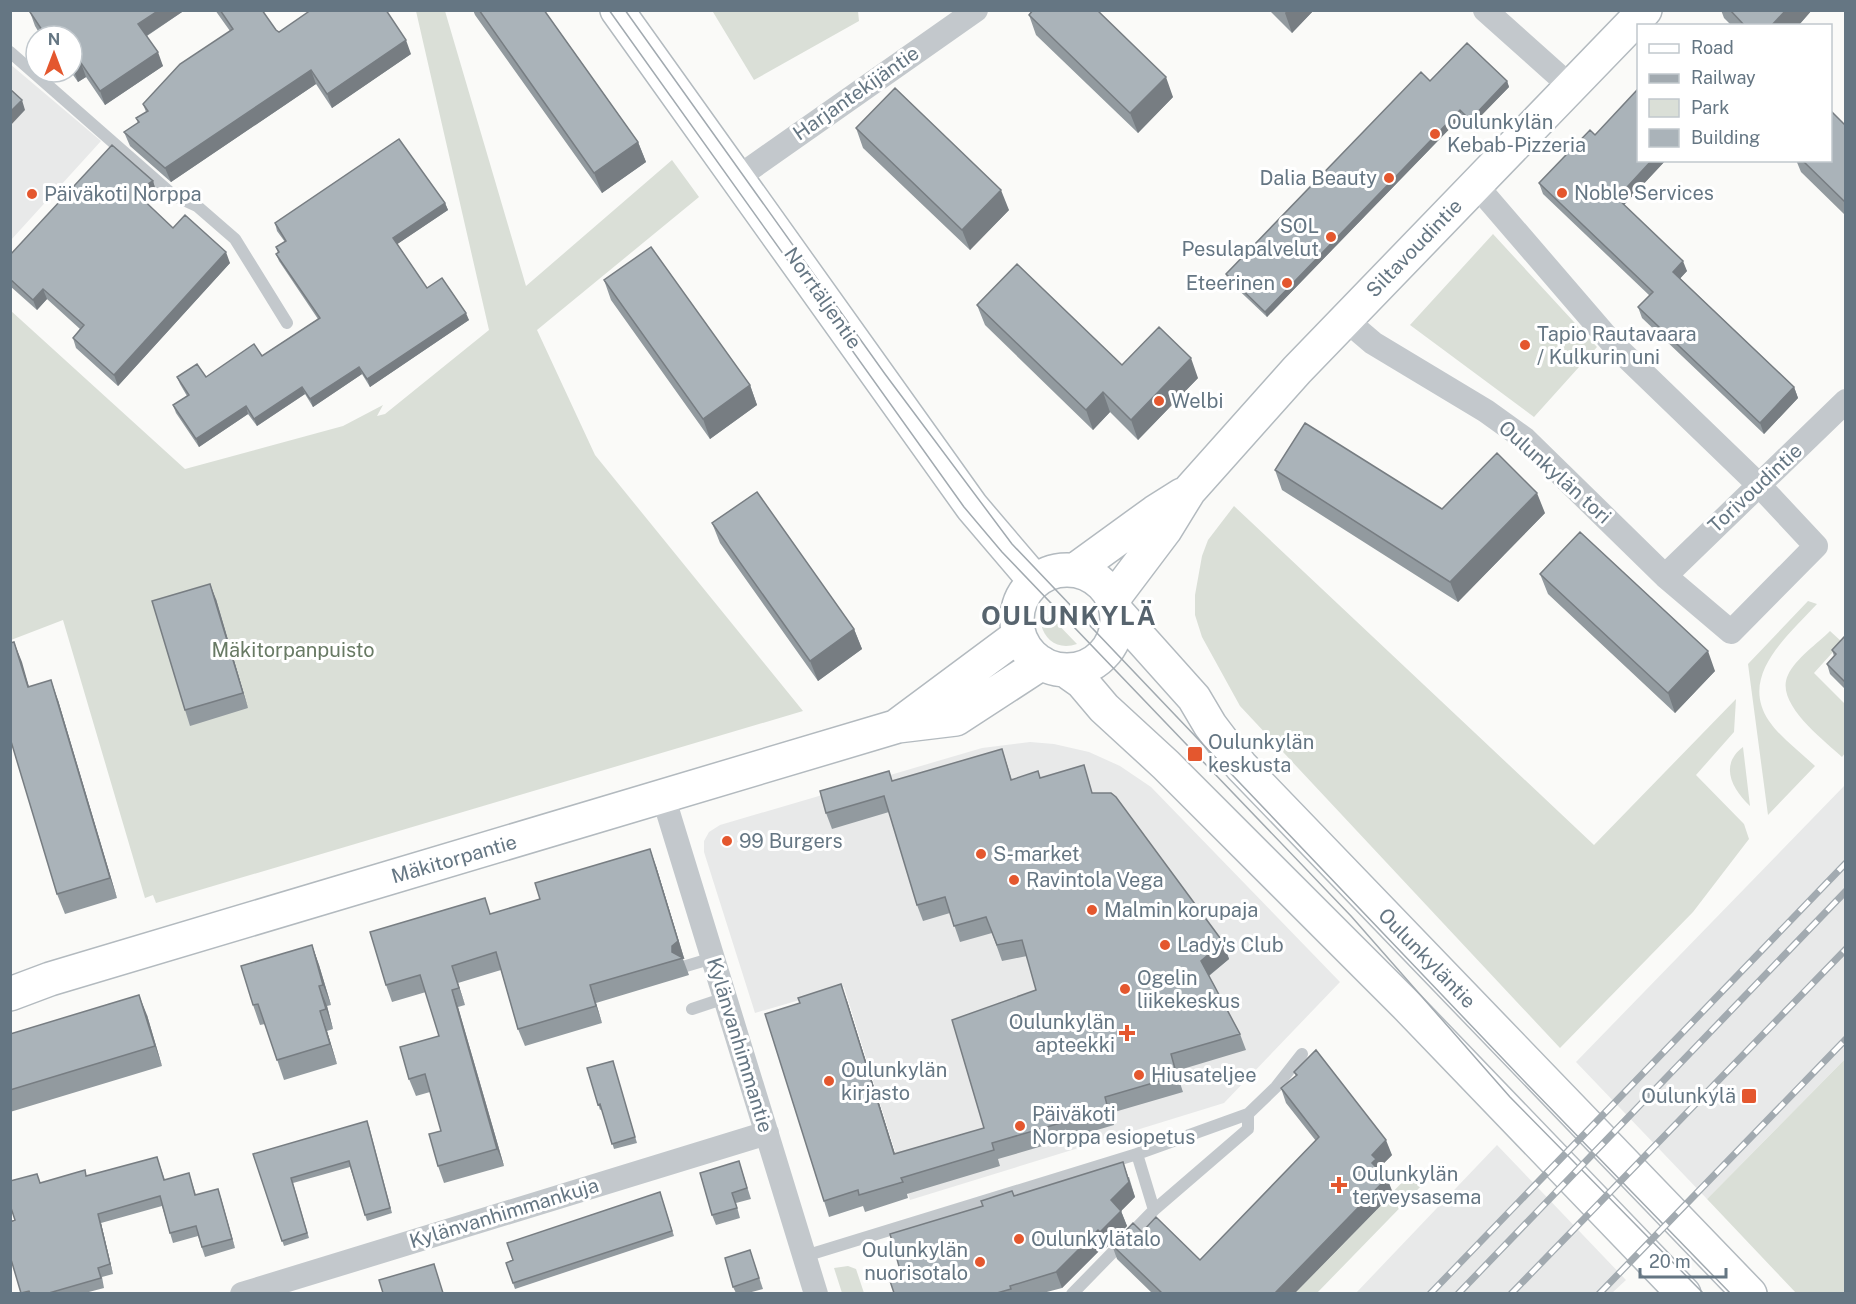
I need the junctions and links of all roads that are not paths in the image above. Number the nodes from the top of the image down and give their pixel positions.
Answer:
1 (618, 10) edge
2 (976, 10) edge
3 (1485, 10) edge
4 (1645, 10) edge
5 (10, 52) edge
6 (1570, 86) junction
7 (737, 178) junction
8 (1476, 185) junction
9 (1346, 320) junction
10 (287, 322) dead end
11 (1845, 401) edge
12 (1759, 486) junction
13 (1189, 491) junction
14 (1075, 570) junction
15 (1665, 576) junction
16 (1035, 581) junction
17 (1115, 606) junction
18 (1019, 635) junction
19 (1054, 667) junction
20 (898, 726) junction
21 (663, 796) junction
22 (713, 958) junction
23 (686, 966) dead end
24 (10, 994) edge
25 (725, 998) junction
26 (692, 1009) dead end
27 (1302, 1054) dead end
28 (1248, 1114) junction
29 (767, 1133) junction
30 (1137, 1154) junction
31 (1154, 1210) junction
32 (805, 1256) junction
33 (242, 1293) edge
34 (816, 1293) edge
35 (1072, 1293) edge
36 (1684, 1293) edge
37 (1750, 1293) edge

1 - 7 main road, Norrtäljentie
2 - 7 street, Harjantekijäntie
3 - 6 street
4 - 6 main road, Siltavoudintie
5 - 10 lane
6 - 8 main road, Siltavoudintie
7 - 16 main road, Norrtäljentie
8 - 9 main road, Siltavoudintie
8 - 12 street
9 - 13 main road, Siltavoudintie
9 - 15 street, Oulunkylän tori
11 - 12 street, Torivoudintie
12 - 15 street, Torivoudintie
12 - 15 street, Oulunkylän tori
13 - 14 main road, Siltavoudintie
13 - 17 main road, Siltavoudintie
14 - 16 main road
14 - 17 main road
16 - 18 main road
17 - 19 main road
17 - 37 main road, Oulunkyläntie
18 - 19 main road
18 - 20 main road, Mäkitorpantie
19 - 20 main road, Mäkitorpantie
19 - 36 main road
20 - 21 main road, Mäkitorpantie
21 - 22 street, Kylänvanhimmantie
21 - 24 main road, Mäkitorpantie
22 - 23 lane
22 - 25 street, Kylänvanhimmantie
25 - 26 lane
25 - 29 street, Kylänvanhimmantie
27 - 28 lane
28 - 30 lane
28 - 31 lane
29 - 32 street, Kylänvanhimmantie
29 - 33 street, Kylänvanhimmankuja
30 - 31 lane
30 - 32 lane
31 - 35 lane
32 - 34 street, Kylänvanhimmantie

